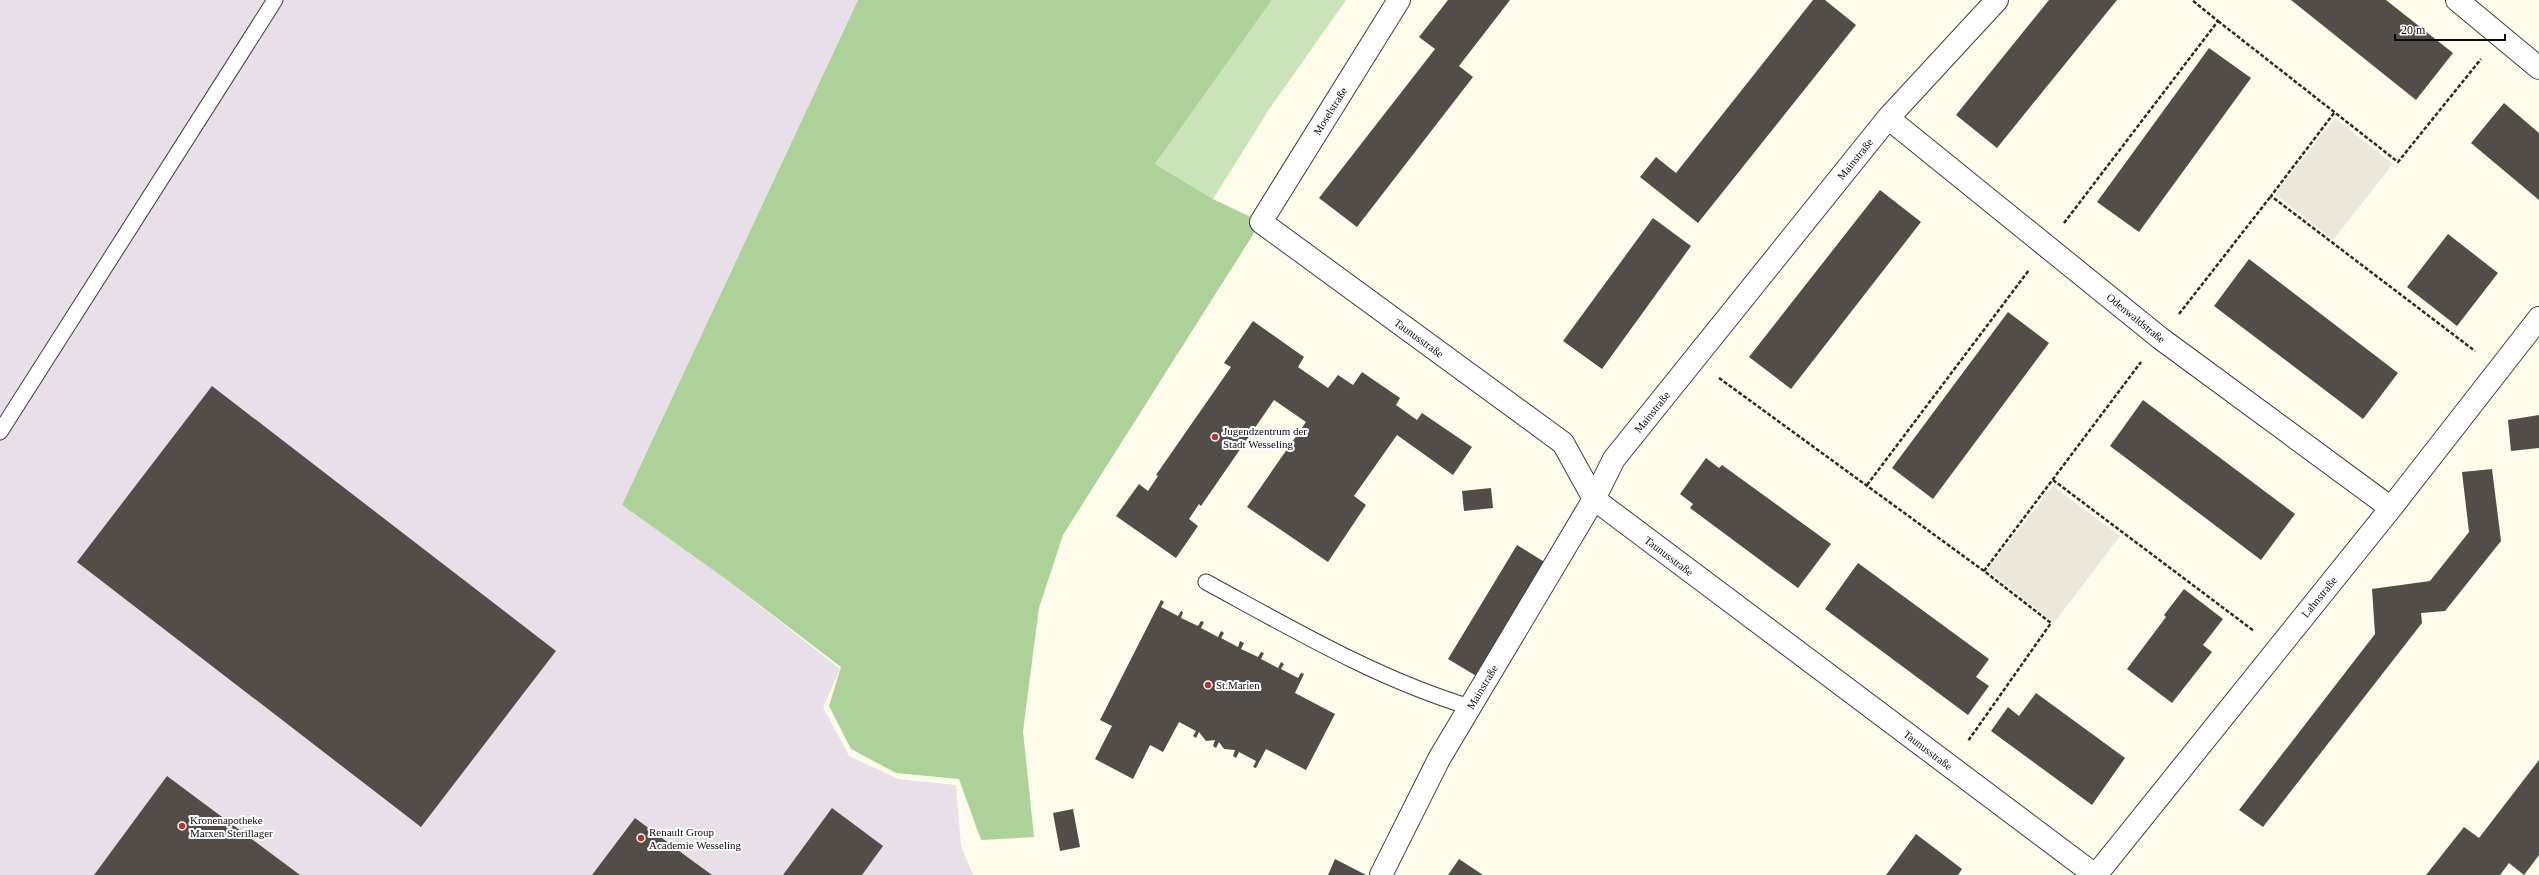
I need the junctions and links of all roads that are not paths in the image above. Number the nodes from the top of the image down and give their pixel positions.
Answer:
1 (275, 0) edge
2 (1400, 0) edge
3 (1997, 0) edge
4 (2457, 0) edge
5 (2539, 68) edge
6 (1888, 118) junction
7 (1261, 222) joint
8 (2539, 318) edge
9 (0, 432) edge
10 (1594, 499) junction
11 (2391, 508) junction
12 (1206, 582) dead end
13 (1470, 707) junction
14 (1381, 875) edge
15 (2096, 875) edge

1 - 9 lane
2 - 7 street, Moselstraße
3 - 6 street, Mainstraße
4 - 5 street
6 - 10 street, Mainstraße
6 - 11 street, Odenwaldstraße
7 - 10 street, Taunusstraße
8 - 11 street, Lahnstraße
10 - 13 street, Mainstraße
10 - 15 street, Taunusstraße
11 - 15 street, Lahnstraße
12 - 13 lane
13 - 14 street, Mainstraße

